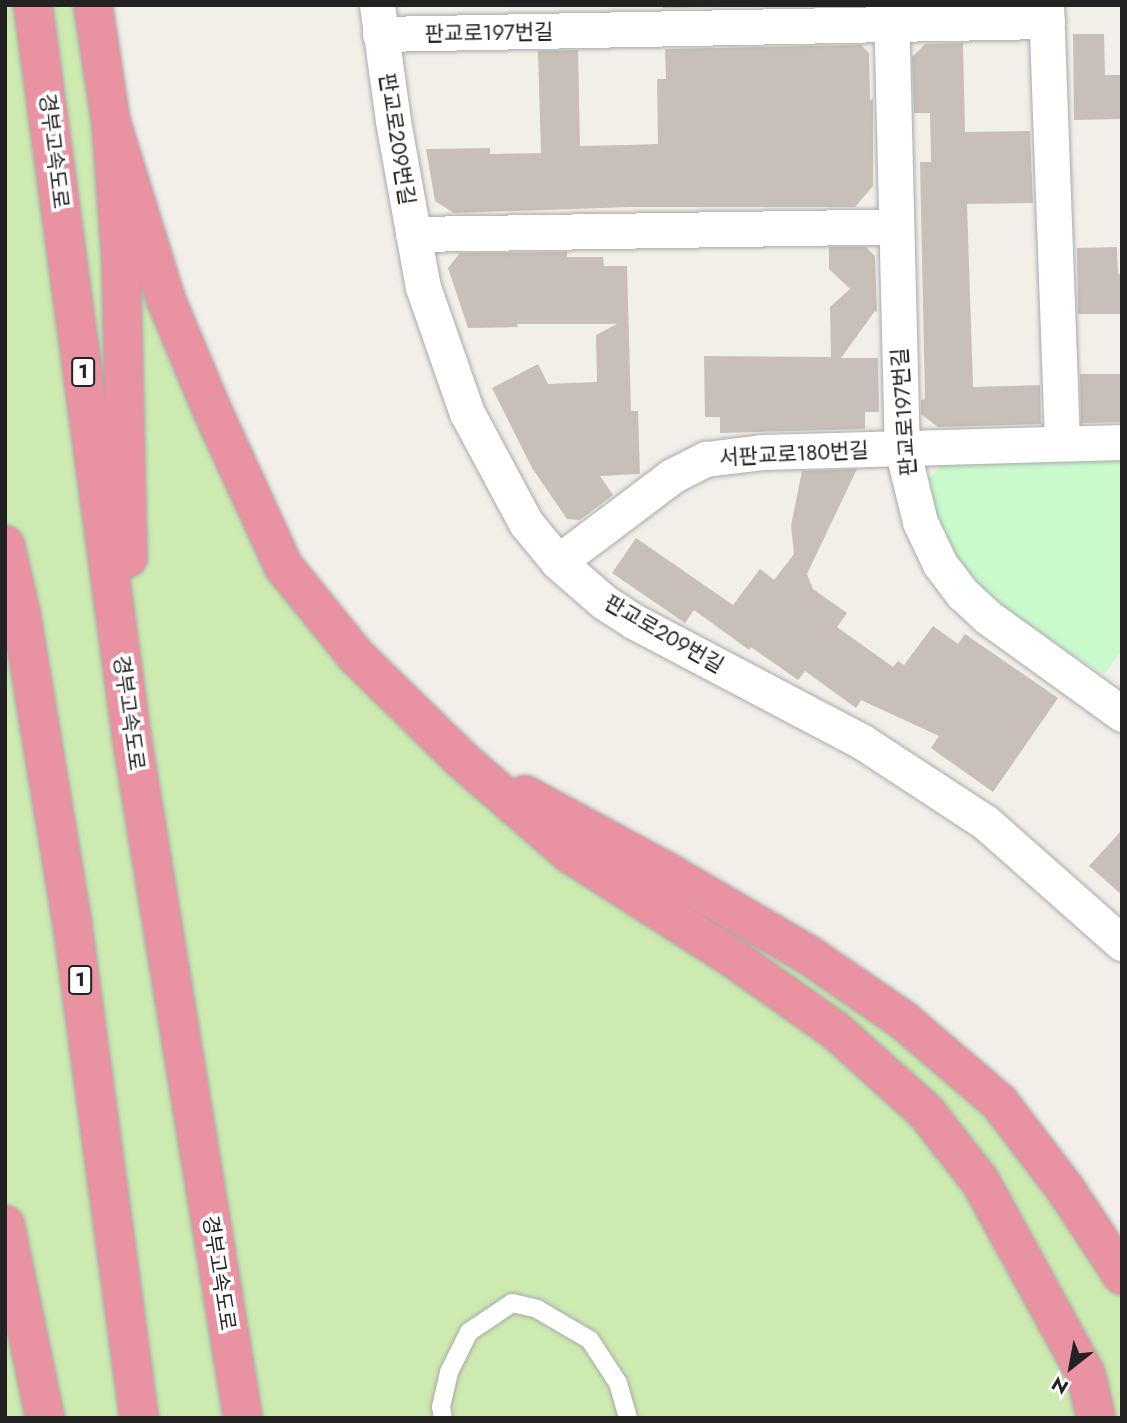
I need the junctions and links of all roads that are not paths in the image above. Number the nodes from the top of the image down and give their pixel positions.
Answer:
1 (33, 5) edge
2 (93, 5) edge
3 (1046, 13) edge
4 (891, 15) edge
5 (378, 20) edge
6 (111, 122) junction
7 (896, 226) junction
8 (413, 234) junction
9 (1122, 442) edge
10 (1062, 443) junction
11 (902, 448) junction
12 (5, 545) edge
13 (558, 562) junction
14 (1122, 714) edge
15 (132, 738) junction
16 (461, 759) junction
17 (1122, 943) edge
18 (5, 1225) edge
19 (1122, 1275) edge
20 (45, 1418) edge
21 (139, 1418) edge
22 (243, 1418) edge
23 (443, 1418) edge
24 (628, 1418) edge
25 (1096, 1418) edge

1 - 15 highway, 경부고속도로 / 1
2 - 6 highway
3 - 4 street, 판교로197번길
3 - 10 street
4 - 5 street, 판교로197번길
4 - 7 street, 판교로197번길
5 - 8 street, 판교로209번길
6 - 15 highway
6 - 16 highway
7 - 8 street
7 - 11 street, 판교로197번길
8 - 13 street, 판교로209번길
9 - 10 street, 서판교로180번길
10 - 11 street, 서판교로180번길
11 - 13 street, 서판교로180번길
11 - 14 street, 판교로197번길
12 - 21 highway, 1
13 - 17 street, 판교로209번길
15 - 22 highway, 경부고속도로 / 1
16 - 19 highway
16 - 25 highway
18 - 20 highway
23 - 24 lane

